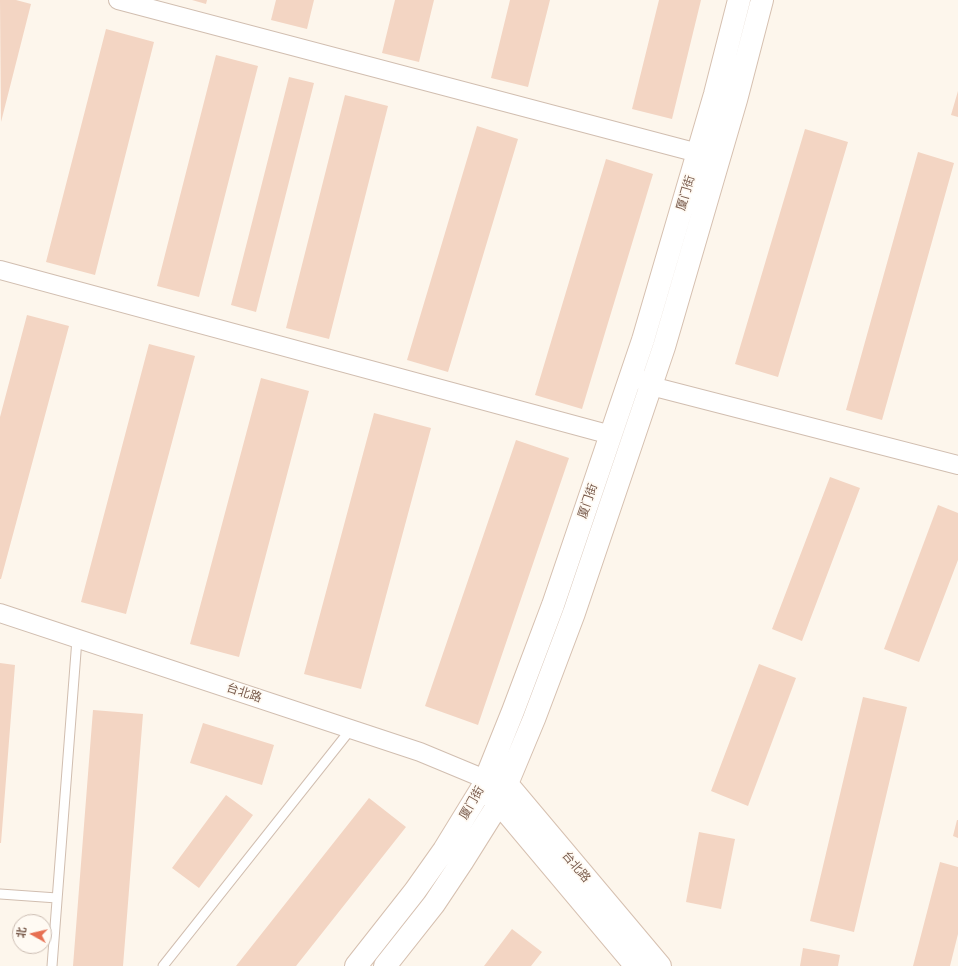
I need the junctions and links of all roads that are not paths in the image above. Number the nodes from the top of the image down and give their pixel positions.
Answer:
1 (118, 0) edge
2 (740, 0) edge
3 (762, 0) edge
4 (698, 153) junction
5 (0, 270) edge
6 (631, 373) junction
7 (650, 386) junction
8 (610, 435) junction
9 (958, 465) edge
10 (0, 613) edge
11 (77, 639) junction
12 (351, 728) junction
13 (485, 780) junction
14 (503, 793) junction
15 (0, 894) edge
16 (57, 898) junction
17 (52, 966) edge
18 (163, 966) edge
19 (356, 966) edge
20 (385, 966) edge
21 (636, 966) edge
22 (660, 966) edge

1 - 4 street
2 - 4 main road, 厦门街
3 - 7 main road, 厦门街
4 - 6 main road, 厦门街
5 - 8 street
6 - 7 street
6 - 8 main road, 厦门街
7 - 9 street
7 - 14 main road, 厦门街
8 - 13 main road, 厦门街
10 - 11 street, 台北路
11 - 12 street, 台北路
11 - 16 lane
12 - 13 street, 台北路
12 - 18 lane
13 - 14 main road, 台北路
13 - 19 main road, 厦门街
14 - 20 main road, 厦门街
14 - 21 main road, 台北路
14 - 22 main road, 台北路
15 - 16 lane
16 - 17 lane

